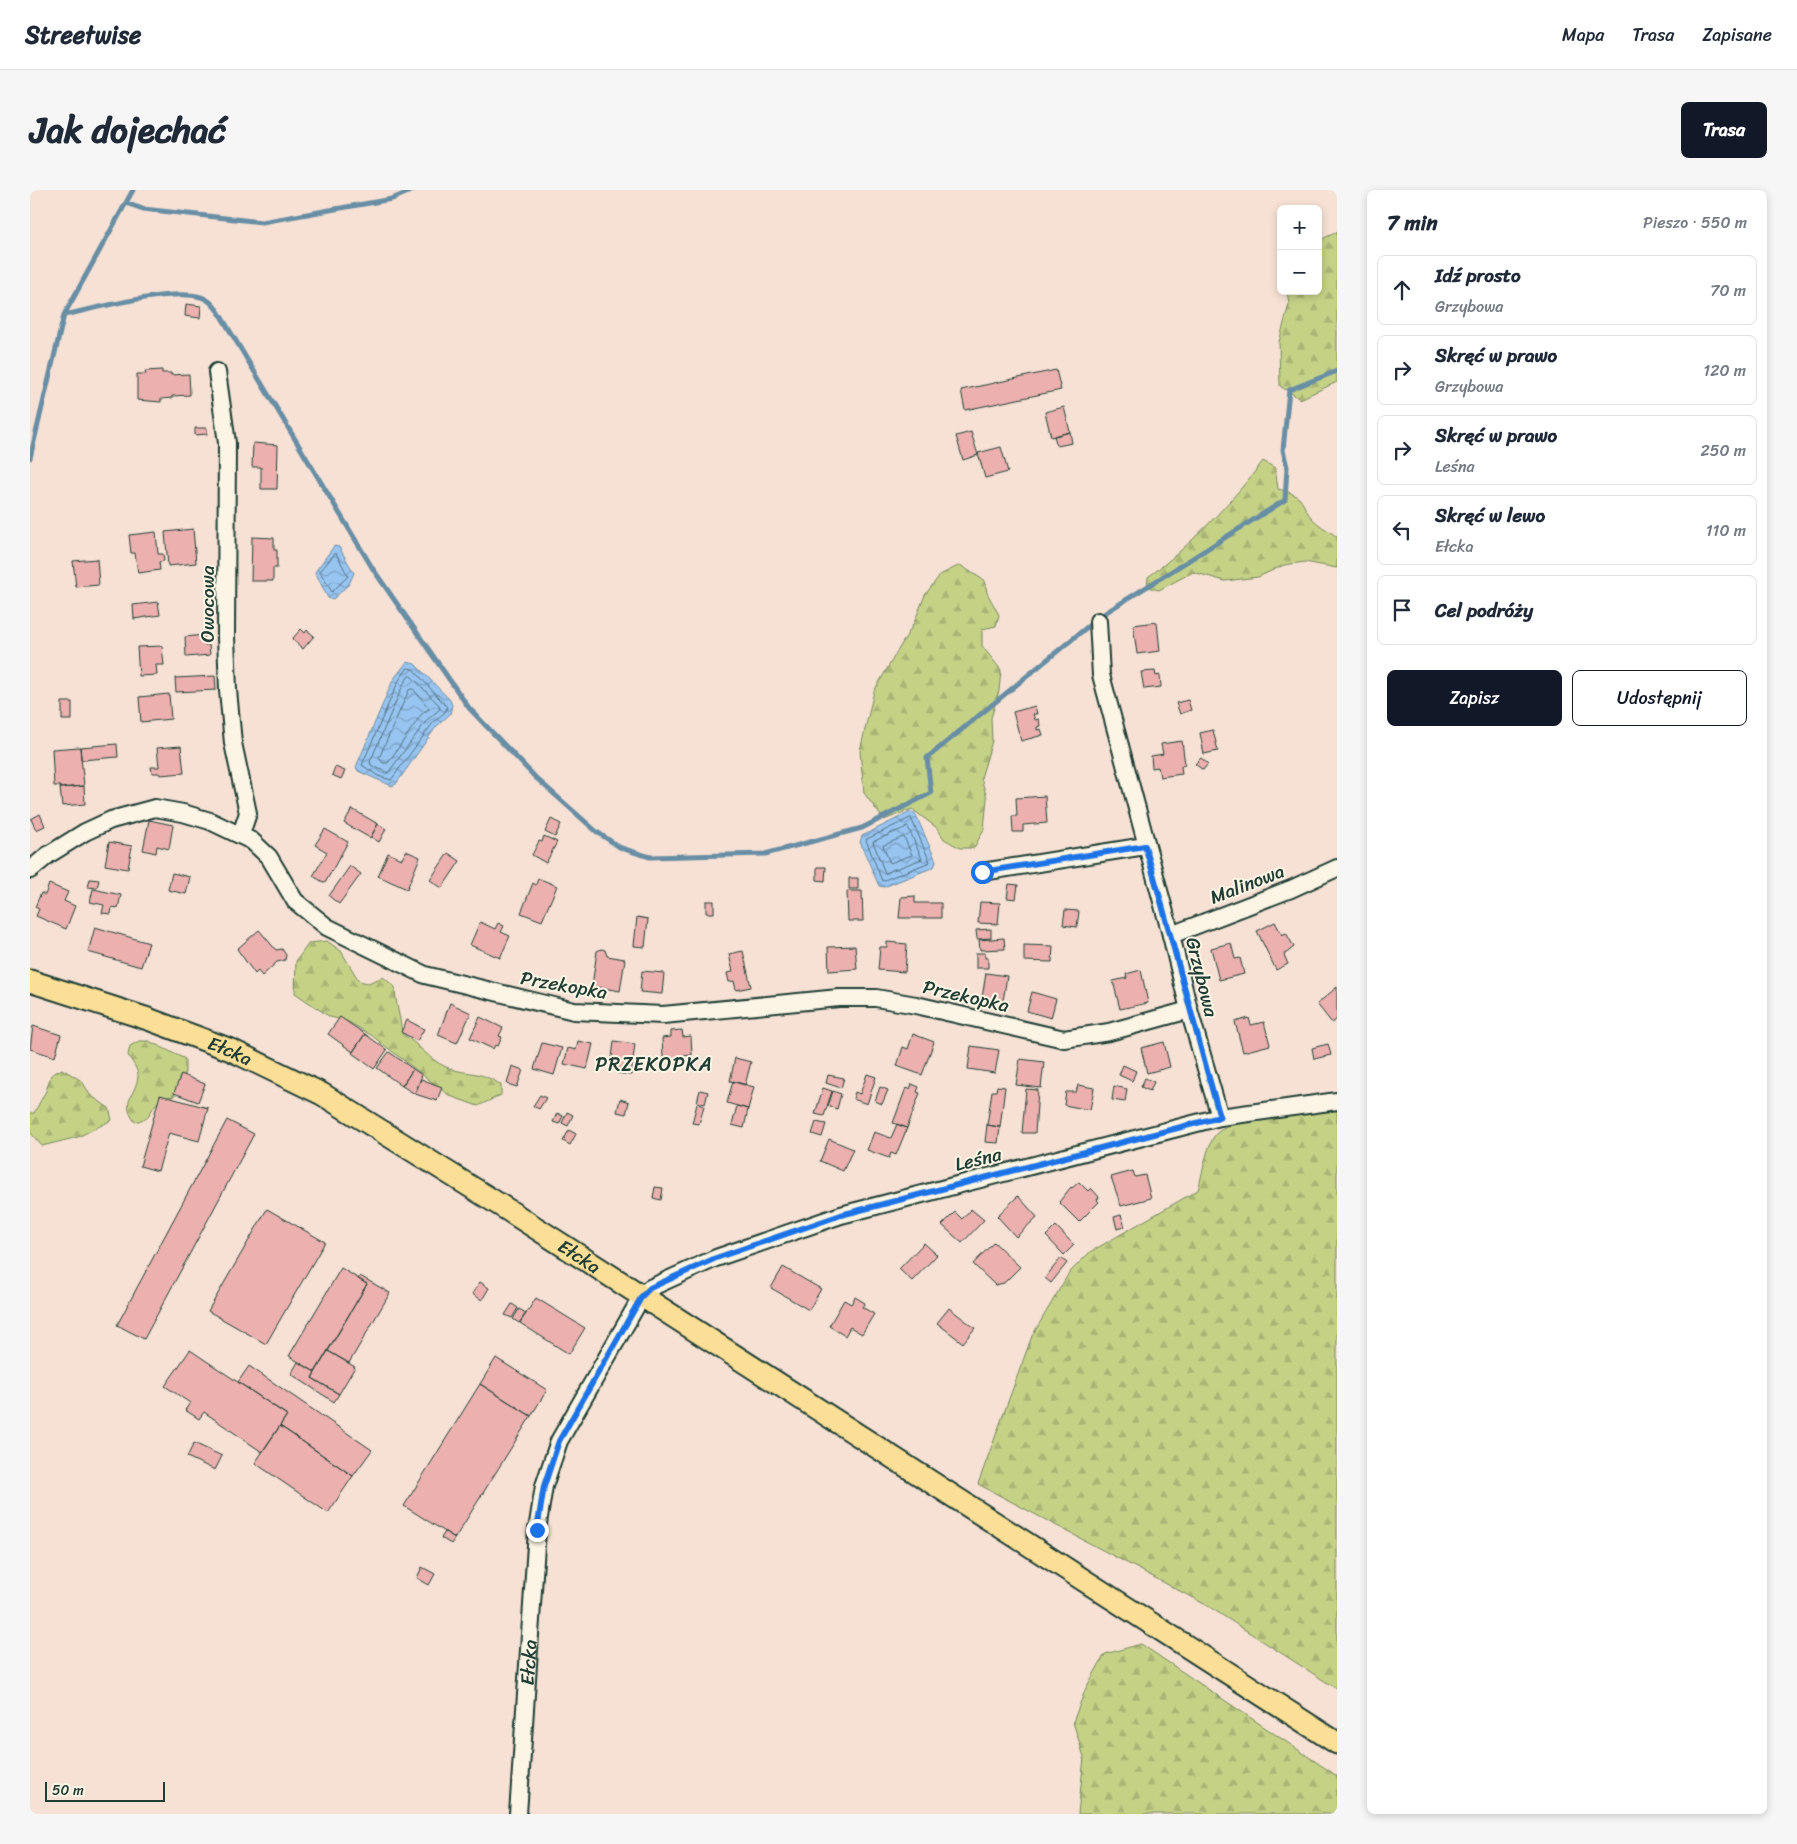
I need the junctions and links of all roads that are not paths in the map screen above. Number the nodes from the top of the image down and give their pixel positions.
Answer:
1 (217, 372) dead end
2 (1098, 621) dead end
3 (241, 834) junction
4 (1145, 846) junction
5 (1337, 868) edge
6 (30, 870) edge
7 (982, 872) dead end
8 (1171, 935) junction
9 (30, 981) edge
10 (1189, 1010) junction
11 (1337, 1102) edge
12 (1220, 1117) junction
13 (642, 1296) junction
14 (1337, 1743) edge
15 (518, 1814) edge

1 - 3 street, Owocowa
2 - 4 street, Grzybowa
3 - 6 street, Przekopka
3 - 10 street, Przekopka
4 - 7 street
4 - 8 street, Grzybowa
5 - 8 street, Malinowa
8 - 10 street, Grzybowa
9 - 13 main road, Ełcka
10 - 12 street, Grzybowa
11 - 12 street, Leśna
12 - 13 street, Leśna
13 - 14 main road
13 - 15 street, Ełcka

